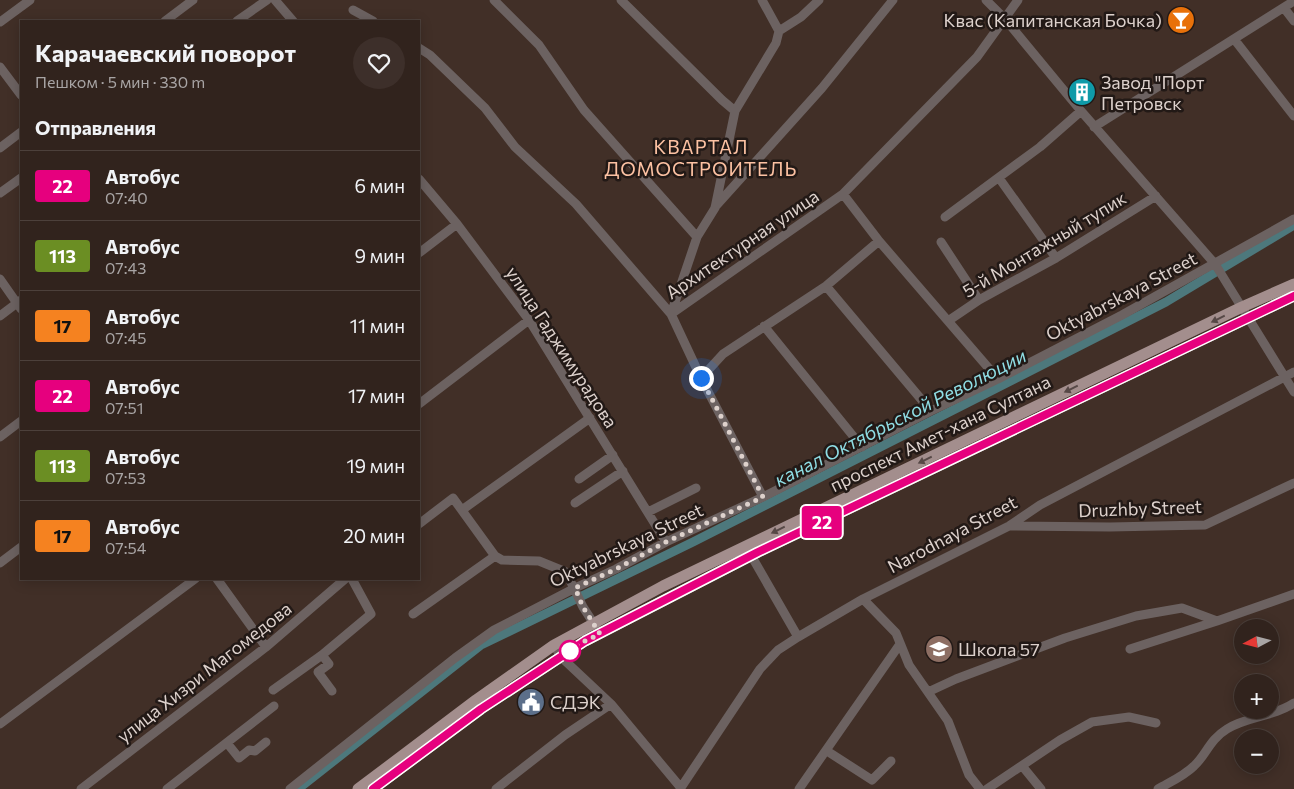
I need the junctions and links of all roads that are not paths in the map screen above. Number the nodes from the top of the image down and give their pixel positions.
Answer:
1 (30, 0) edge
2 (193, 0) edge
3 (267, 0) edge
4 (275, 0) edge
5 (494, 0) edge
6 (621, 0) edge
7 (762, 0) edge
8 (818, 0) edge
9 (893, 0) edge
10 (986, 0) edge
11 (1018, 0) edge
12 (1294, 1) edge
13 (1284, 8) junction
14 (353, 10) dead end
15 (1005, 19) junction
16 (166, 20) edge
17 (238, 20) edge
18 (292, 20) edge
19 (371, 20) edge
20 (1294, 21) edge
21 (0, 22) edge
22 (779, 31) junction
23 (1234, 39) junction
24 (420, 49) edge
25 (0, 67) edge
26 (20, 94) edge
27 (735, 110) junction
28 (1081, 111) junction
29 (1294, 116) edge
30 (1094, 127) junction
31 (20, 133) edge
32 (0, 148) edge
33 (999, 178) junction
34 (20, 179) edge
35 (420, 180) edge
36 (0, 193) edge
37 (843, 194) junction
38 (1156, 196) junction
39 (715, 208) junction
40 (945, 217) dead end
41 (1294, 219) edge
42 (457, 224) junction
43 (697, 237) junction
44 (879, 241) junction
45 (941, 242) dead end
46 (420, 252) edge
47 (1056, 258) junction
48 (1217, 267) junction
49 (0, 279) edge
50 (1294, 284) edge
51 (826, 286) junction
52 (1294, 296) edge
53 (980, 300) junction
54 (20, 304) edge
55 (1242, 307) junction
56 (671, 314) junction
57 (0, 316) edge
58 (1247, 318) junction
59 (529, 320) junction
60 (948, 322) junction
61 (764, 326) junction
62 (1294, 372) edge
63 (1284, 377) junction
64 (701, 378) junction
65 (998, 378) junction
66 (1294, 392) edge
67 (420, 403) edge
68 (931, 411) junction
69 (590, 418) junction
70 (20, 422) edge
71 (0, 437) edge
72 (862, 447) junction
73 (613, 455) junction
74 (623, 471) junction
75 (579, 479) dead end
76 (1294, 483) edge
77 (696, 488) dead end
78 (763, 497) junction
79 (576, 503) dead end
80 (462, 510) junction
81 (648, 512) junction
82 (420, 523) edge
83 (1009, 526) junction
84 (666, 542) junction
85 (746, 545) junction
86 (20, 548) edge
87 (495, 556) junction
88 (751, 557) junction
89 (0, 562) edge
90 (194, 580) edge
91 (218, 580) edge
92 (344, 580) edge
93 (353, 580) edge
94 (575, 588) junction
95 (1294, 594) edge
96 (863, 599) junction
97 (413, 614) dead end
98 (1217, 621) junction
99 (597, 629) junction
100 (798, 636) junction
101 (900, 644) junction
102 (554, 645) junction
103 (266, 647) junction
104 (1130, 650) dead end
105 (322, 655) junction
106 (561, 657) junction
107 (273, 690) dead end
108 (332, 691) dead end
109 (928, 692) junction
110 (611, 704) junction
111 (274, 706) dead end
112 (1291, 706) edge
113 (1156, 723) dead end
114 (0, 724) edge
115 (266, 742) dead end
116 (227, 743) junction
117 (827, 751) junction
118 (892, 761) dead end
119 (1023, 767) junction
120 (681, 788) edge
121 (81, 789) edge
122 (167, 789) edge
123 (290, 789) edge
124 (358, 789) edge
125 (373, 789) edge
126 (496, 789) edge
127 (799, 789) edge
128 (980, 789) edge
129 (987, 789) edge
130 (1041, 789) edge
131 (1158, 789) edge

1 - 21 street
2 - 16 street
3 - 17 street
4 - 18 street
5 - 43 street
6 - 27 street
7 - 22 street
8 - 22 street
9 - 39 street
10 - 15 street
11 - 15 street, Архитектурная улица
12 - 13 street
13 - 20 street
13 - 23 street
14 - 19 street
15 - 28 street
15 - 37 street, Архитектурная улица
22 - 27 street
23 - 29 street
23 - 30 street
24 - 56 street, Архитектурная улица
25 - 26 street
27 - 39 street
28 - 30 street
28 - 33 street
30 - 38 street
31 - 32 street
33 - 40 street
33 - 47 street
34 - 36 street
35 - 42 street, улица Гаджимурадова
37 - 44 street
37 - 56 street, Архитектурная улица
38 - 47 street, 5-й Монтажный тупик
38 - 48 street
39 - 43 street
41 - 48 street, Oktyabrskaya Street
42 - 46 street
42 - 59 street, улица Гаджимурадова
43 - 56 street
44 - 51 street
44 - 60 street
45 - 53 street
47 - 53 street, 5-й Монтажный тупик
48 - 55 street
48 - 65 street, Oktyabrskaya Street
49 - 54 street
50 - 55 main road, проспект Амет-хана Султана
51 - 61 street
51 - 68 street
52 - 58 main road
53 - 60 street, 5-й Монтажный тупик
54 - 57 street
55 - 58 street
55 -> 85 main road, проспект Амет-хана Султана
56 - 64 street
58 - 63 street
58 - 88 main road
59 - 67 street
59 - 69 street, улица Гаджимурадова
60 - 65 street
61 - 64 street
61 - 72 street
62 - 63 street, Narodnaya Street
63 - 66 street
63 - 83 street, Narodnaya Street
64 - 78 street
65 - 68 street, Oktyabrskaya Street
68 - 72 street, Oktyabrskaya Street
69 - 73 street, улица Гаджимурадова
69 - 80 street
70 - 71 street
72 - 78 street, Oktyabrskaya Street
73 - 74 street, улица Гаджимурадова
73 - 75 street
74 - 79 street
74 - 81 street, улица Гаджимурадова
76 - 83 street, Druzhby Street
77 - 81 street
78 - 84 street, Oktyabrskaya Street
80 - 82 street
80 - 87 street
81 - 84 street, улица Гаджимурадова
83 - 96 street, Narodnaya Street
84 - 94 street, Oktyabrskaya Street
85 - 88 street
85 - 99 main road, проспект Амет-хана Султана
86 - 89 street
87 - 94 street
87 - 97 street
88 - 99 main road
88 - 100 street
90 - 114 street
91 - 103 street
92 - 103 street, улица Хизри Магомедова
93 - 105 street
94 - 99 street
94 - 123 street, Oktyabrskaya Street
95 - 98 street
96 - 100 street, Narodnaya Street
96 - 101 street
98 - 104 street
98 - 109 street
99 - 102 main road, проспект Амет-хана Султана
99 - 106 main road
100 - 120 street, Narodnaya Street
101 - 109 street
101 - 117 street
102 - 106 street
102 - 124 main road, проспект Амет-хана Султана
103 - 121 street, улица Хизри Магомедова
105 - 107 street
105 - 108 street
106 - 110 street
106 - 125 main road
109 - 128 street
110 - 120 street
110 - 126 street
111 - 116 street
112 - 131 street
113 - 119 street
115 - 116 street
116 - 122 street
117 - 118 street
117 - 127 street
119 - 129 street
119 - 130 street

